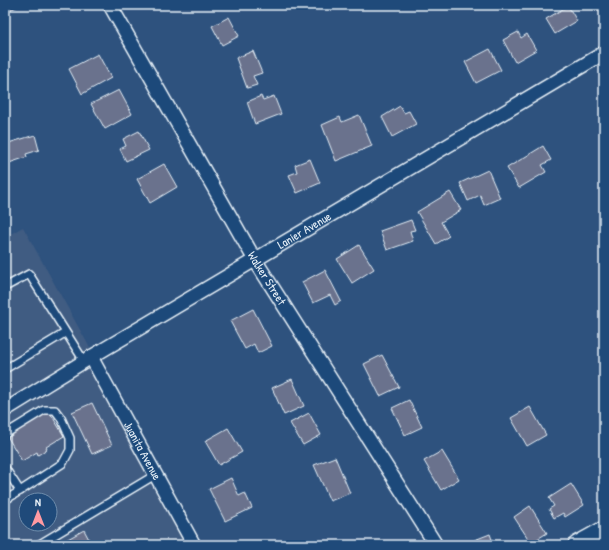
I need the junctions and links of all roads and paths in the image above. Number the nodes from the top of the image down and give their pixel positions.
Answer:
1 (110, 5) edge
2 (604, 53) edge
3 (255, 260) junction
4 (5, 286) edge
5 (65, 333) junction
6 (87, 359) junction
7 (5, 369) edge
8 (5, 410) edge
9 (5, 434) edge
10 (5, 468) edge
11 (155, 474) junction
12 (20, 491) junction
13 (5, 500) edge
14 (604, 530) edge
15 (38, 545) edge
16 (194, 545) edge
17 (436, 545) edge
18 (577, 545) edge

1 - 3 street, Walker Street
2 - 3 street, Lanier Avenue
3 - 6 street, Lanier Avenue
3 - 17 street, Walker Street
4 - 5 lane
5 - 6 lane
5 - 7 lane
6 - 8 street, Lanier Avenue
6 - 11 street, Juanita Avenue
9 - 12 lane
10 - 12 lane
11 - 15 lane
11 - 16 street, Juanita Avenue
12 - 13 lane
14 - 18 street

